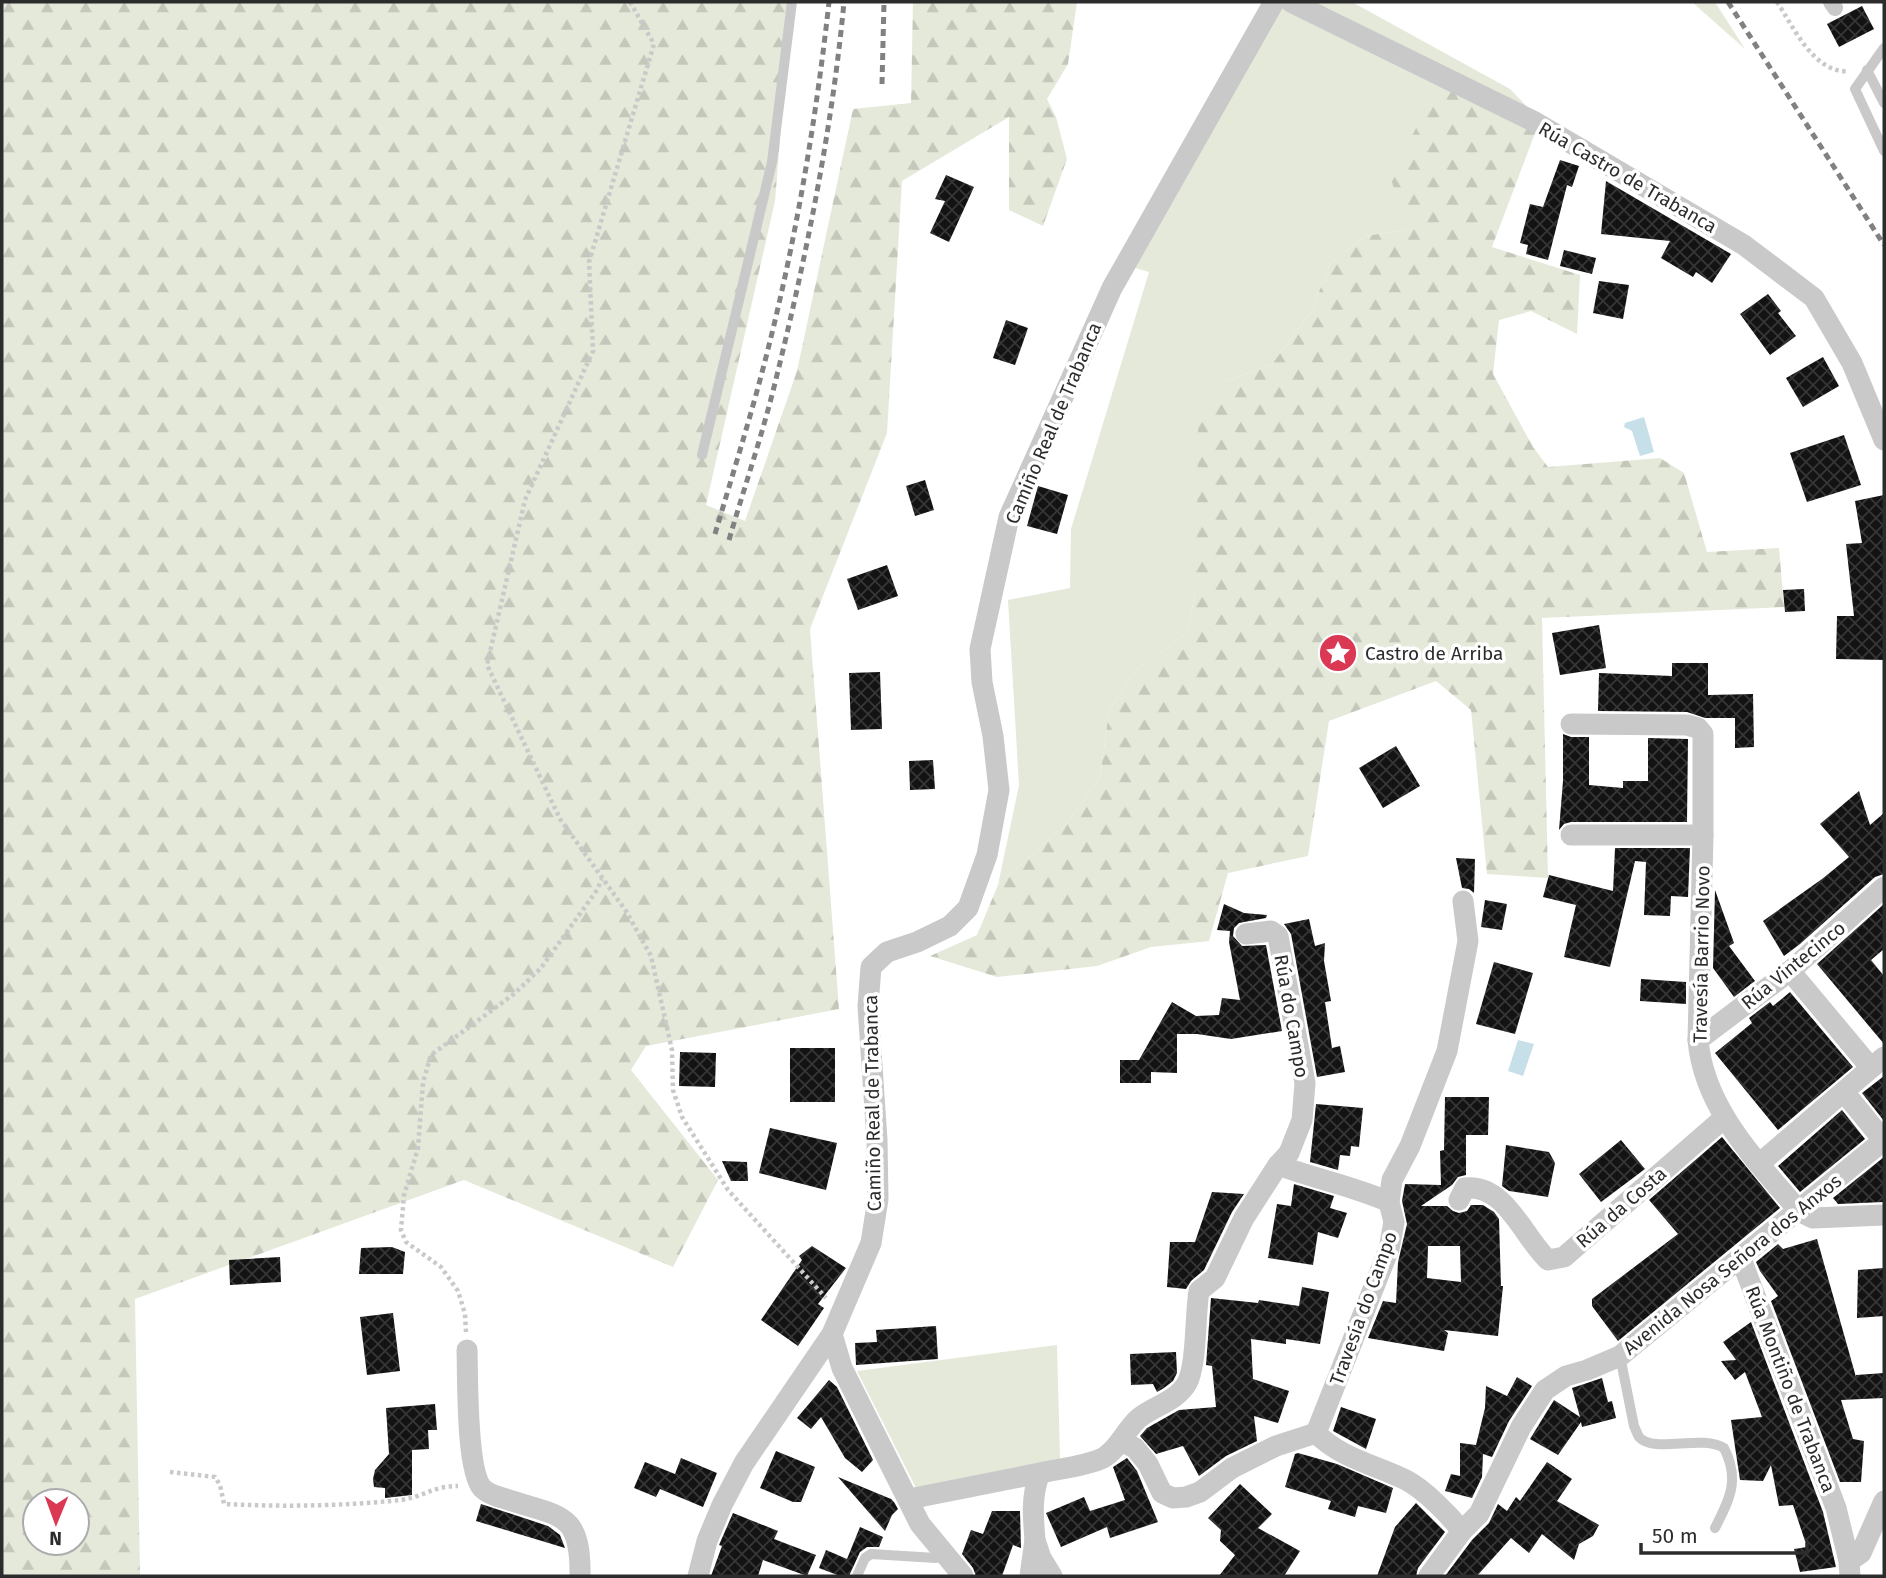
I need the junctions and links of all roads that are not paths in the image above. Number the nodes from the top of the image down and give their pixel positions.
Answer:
1 (792, 2) edge
2 (1274, 2) edge
3 (1291, 2) edge
4 (1884, 48) edge
5 (1867, 69) junction
6 (1884, 103) edge
7 (1884, 151) edge
8 (1884, 440) edge
9 (702, 455) dead end
10 (1571, 724) dead end
11 (1571, 835) dead end
12 (1703, 835) junction
13 (1884, 887) edge
14 (1463, 901) dead end
15 (1246, 934) dead end
16 (1790, 971) junction
17 (1698, 1040) junction
18 (1877, 1063) edge
19 (1844, 1092) junction
20 (1724, 1118) junction
21 (1884, 1141) edge
22 (1759, 1164) junction
23 (1278, 1165) junction
24 (1459, 1200) dead end
25 (1389, 1202) junction
26 (1799, 1211) junction
27 (1884, 1215) edge
28 (1741, 1259) junction
29 (832, 1334) junction
30 (467, 1350) road end
31 (1620, 1356) junction
32 (1317, 1433) junction
33 (1121, 1441) junction
34 (1040, 1473) junction
35 (909, 1499) junction
36 (1884, 1501) edge
37 (1715, 1528) dead end
38 (1462, 1531) junction
39 (1035, 1540) junction
40 (945, 1554) junction
41 (1850, 1569) edge
42 (580, 1576) edge
43 (698, 1576) edge
44 (857, 1576) edge
45 (963, 1576) edge
46 (1030, 1576) edge
47 (1052, 1576) edge
48 (1429, 1576) edge

1 - 9 lane
2 - 29 street, Camiño Real de Trabanca
3 - 8 street, Rúa Castro de Trabanca
4 - 5 lane
5 - 6 lane
5 - 7 lane
10 - 12 street, Travesía Barrio Novo
11 - 12 street
12 - 17 street, Travesía Barrio Novo
13 - 16 street, Rúa Vintecinco
14 - 25 street, Travesía do Campo
15 - 23 street, Rúa do Campo
16 - 17 street, Rúa Vintecinco
16 - 18 street
17 - 20 street, Travesía Barrio Novo
18 - 19 street
19 - 21 street
19 - 22 street
20 - 22 street, Travesía Barrio Novo
20 - 24 street, Rúa da Costa
21 - 26 street, Avenida Nosa Señora dos Anxos
22 - 26 street, Travesía Barrio Novo
23 - 25 street
23 - 33 street, Rúa do Campo
25 - 32 street, Travesía do Campo
26 - 27 street
26 - 28 street, Avenida Nosa Señora dos Anxos
28 - 31 street, Avenida Nosa Señora dos Anxos
28 - 41 street, Rúa Montiño de Trabanca
29 - 35 street
29 - 43 street, Camiño Real de Trabanca
30 - 42 street
31 - 37 lane
31 - 38 street, Avenida Nosa Señora dos Anxos
32 - 33 street
32 - 38 street
33 - 34 street, Rúa do Campo
34 - 35 street, Rúa do Campo
34 - 39 street
35 - 40 street
36 - 41 street, Rúa Montiño de Trabanca
38 - 48 street, Avenida Nosa Señora dos Anxos
39 - 46 street
39 - 47 street
40 - 44 lane
40 - 45 street

